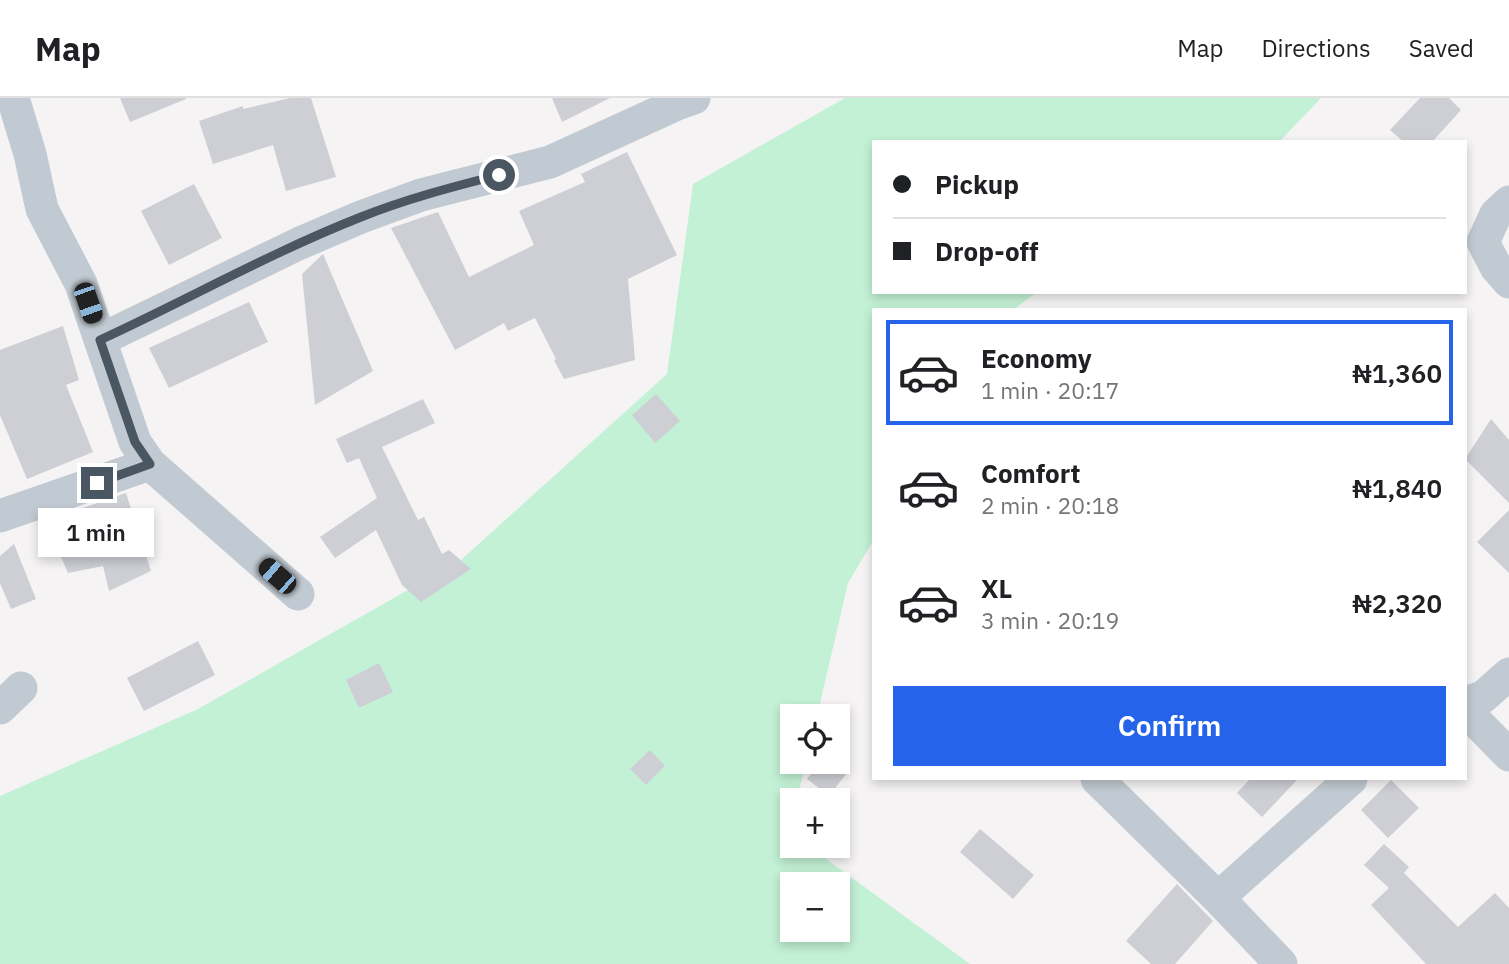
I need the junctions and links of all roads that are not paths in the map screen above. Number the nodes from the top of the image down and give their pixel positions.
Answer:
1 (13, 98) edge
2 (694, 98) edge
3 (1509, 202) edge
4 (1509, 282) edge
5 (100, 340) junction
6 (150, 464) junction
7 (0, 516) edge
8 (299, 594) dead end
9 (1509, 674) edge
10 (1467, 703) edge
11 (1467, 712) edge
12 (1509, 755) edge
13 (1098, 780) edge
14 (1350, 780) edge
15 (1217, 898) junction
16 (1281, 964) edge

1 - 5 street
2 - 5 street
3 - 4 street
5 - 6 street
6 - 7 street
6 - 8 street
9 - 10 street
11 - 12 street
13 - 15 street
14 - 15 street
15 - 16 street

